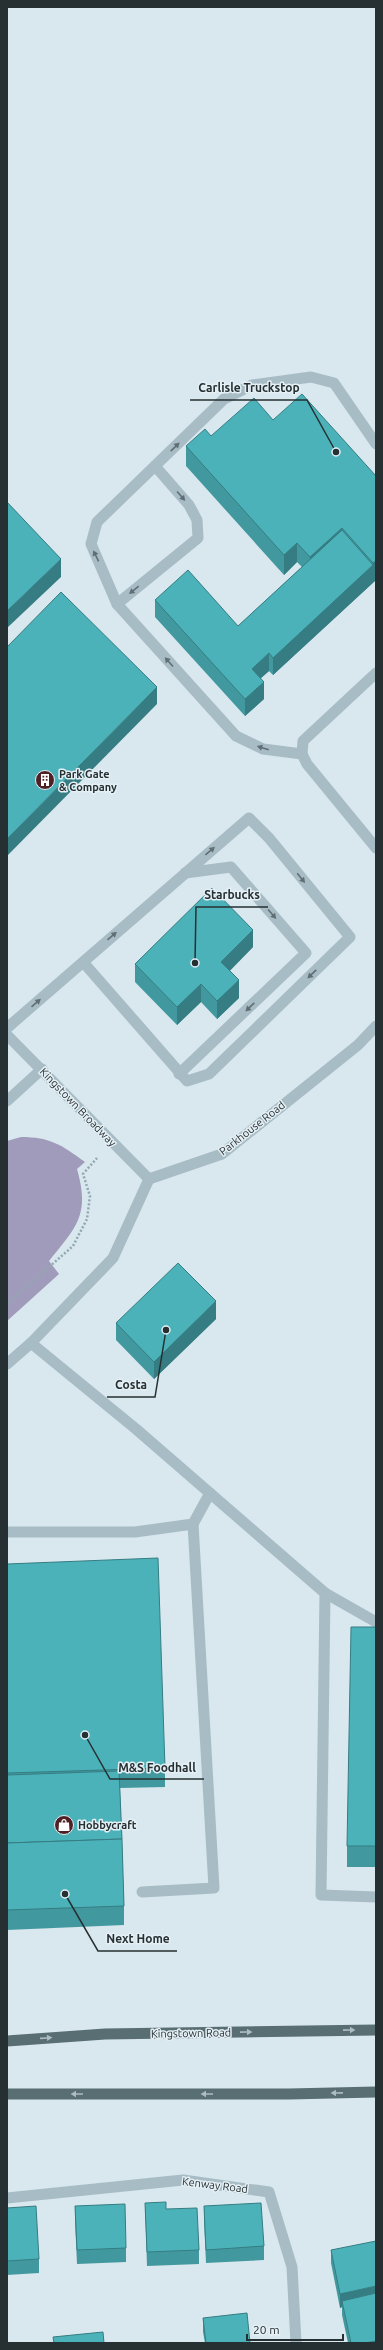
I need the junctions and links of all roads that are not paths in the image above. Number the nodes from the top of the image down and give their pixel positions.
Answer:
1 (376, 444) edge
2 (155, 466) junction
3 (117, 604) junction
4 (376, 672) edge
5 (302, 754) junction
6 (376, 848) edge
7 (184, 873) junction
8 (83, 962) junction
9 (376, 1026) edge
10 (7, 1028) edge
11 (7, 1035) edge
12 (42, 1069) junction
13 (180, 1074) junction
14 (7, 1101) edge
15 (149, 1180) junction
16 (31, 1343) junction
17 (7, 1364) edge
18 (210, 1493) junction
19 (193, 1524) junction
20 (7, 1532) edge
21 (325, 1593) junction
22 (376, 1622) edge
23 (142, 1892) dead end
24 (376, 1897) edge
25 (376, 2030) edge
26 (7, 2041) edge
27 (376, 2092) edge
28 (7, 2094) edge
29 (7, 2198) edge
30 (296, 2343) edge

2 -> 1 street
3 -> 2 street
2 -> 3 street
5 -> 3 street
4 - 5 street
5 - 6 street
8 -> 7 street
7 -> 13 street
7 -> 13 street
10 -> 8 street
8 - 13 street
9 - 15 street, Parkhouse Road
11 - 12 street, Kingstown Broadway
12 - 14 street
12 - 15 street, Kingstown Broadway
15 - 16 street
16 - 17 street
16 - 18 street
18 - 19 street
18 - 21 street
19 - 20 street
19 - 23 street
21 - 22 street
21 - 24 street
26 -> 25 main road, Kingstown Road
27 -> 28 main road
29 - 30 street, Kenway Road

